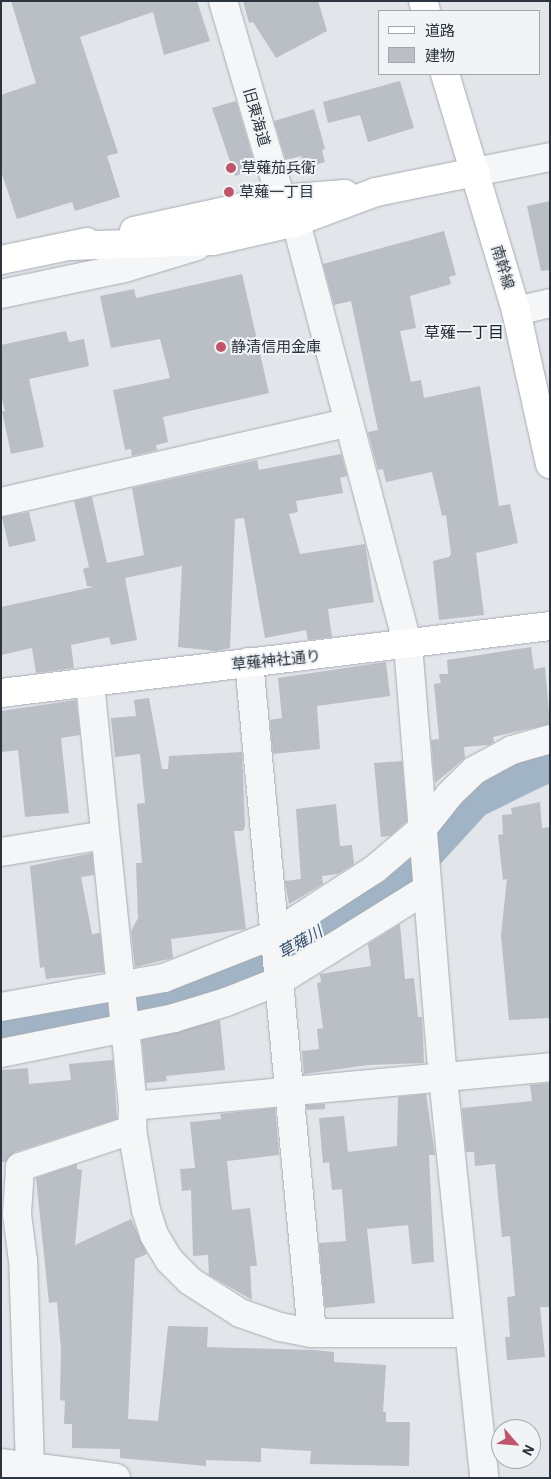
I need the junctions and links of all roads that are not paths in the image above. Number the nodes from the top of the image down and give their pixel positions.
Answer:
1 (223, 1) edge
2 (445, 75) edge
3 (550, 157) edge
4 (475, 172) junction
5 (376, 192) junction
6 (281, 198) junction
7 (296, 222) junction
8 (213, 241) junction
9 (70, 246) junction
10 (1, 260) edge
11 (1, 294) edge
12 (550, 303) edge
13 (516, 310) junction
14 (347, 423) junction
15 (550, 464) edge
16 (1, 502) edge
17 (550, 626) edge
18 (408, 645) junction
19 (249, 662) junction
20 (90, 683) junction
21 (1, 693) edge
22 (550, 739) edge
23 (423, 828) junction
24 (105, 835) junction
25 (1, 852) edge
26 (427, 889) junction
27 (273, 935) junction
28 (278, 981) junction
29 (120, 988) junction
30 (1, 1007) edge
31 (123, 1030) junction
32 (1, 1053) edge
33 (550, 1067) edge
34 (443, 1078) junction
35 (289, 1091) junction
36 (132, 1118) junction
37 (9, 1214) edge
38 (312, 1333) junction
39 (469, 1333) junction
40 (1, 1463) edge
41 (30, 1466) junction
42 (116, 1478) edge
43 (484, 1478) edge

1 - 6 street, 旧東海道
2 - 4 street, 南幹線
3 - 4 street
4 - 5 street
4 - 13 street, 南幹線
5 - 6 street
5 - 7 street
6 - 9 street
7 - 8 street
7 - 14 street
8 - 9 street
8 - 11 street
9 - 10 street
12 - 13 street
13 - 15 street, 南幹線
14 - 16 street
14 - 18 street
17 - 18 street, 草薙神社通り
18 - 19 street, 草薙神社通り
18 - 23 street
19 - 20 street, 草薙神社通り
19 - 27 street
20 - 21 street, 草薙神社通り
20 - 24 street
22 - 23 street
23 - 26 street
23 - 27 street
24 - 25 street
24 - 29 street
26 - 28 street
26 - 34 street
27 - 28 street
27 - 29 street
28 - 31 street
28 - 35 street
29 - 30 street
29 - 31 street
31 - 32 street
31 - 36 street
33 - 34 street
34 - 35 street
34 - 39 street
35 - 36 street
35 - 38 street
36 - 37 street
36 - 38 street
37 - 41 street
38 - 39 street
39 - 43 street
40 - 41 street
41 - 42 street

